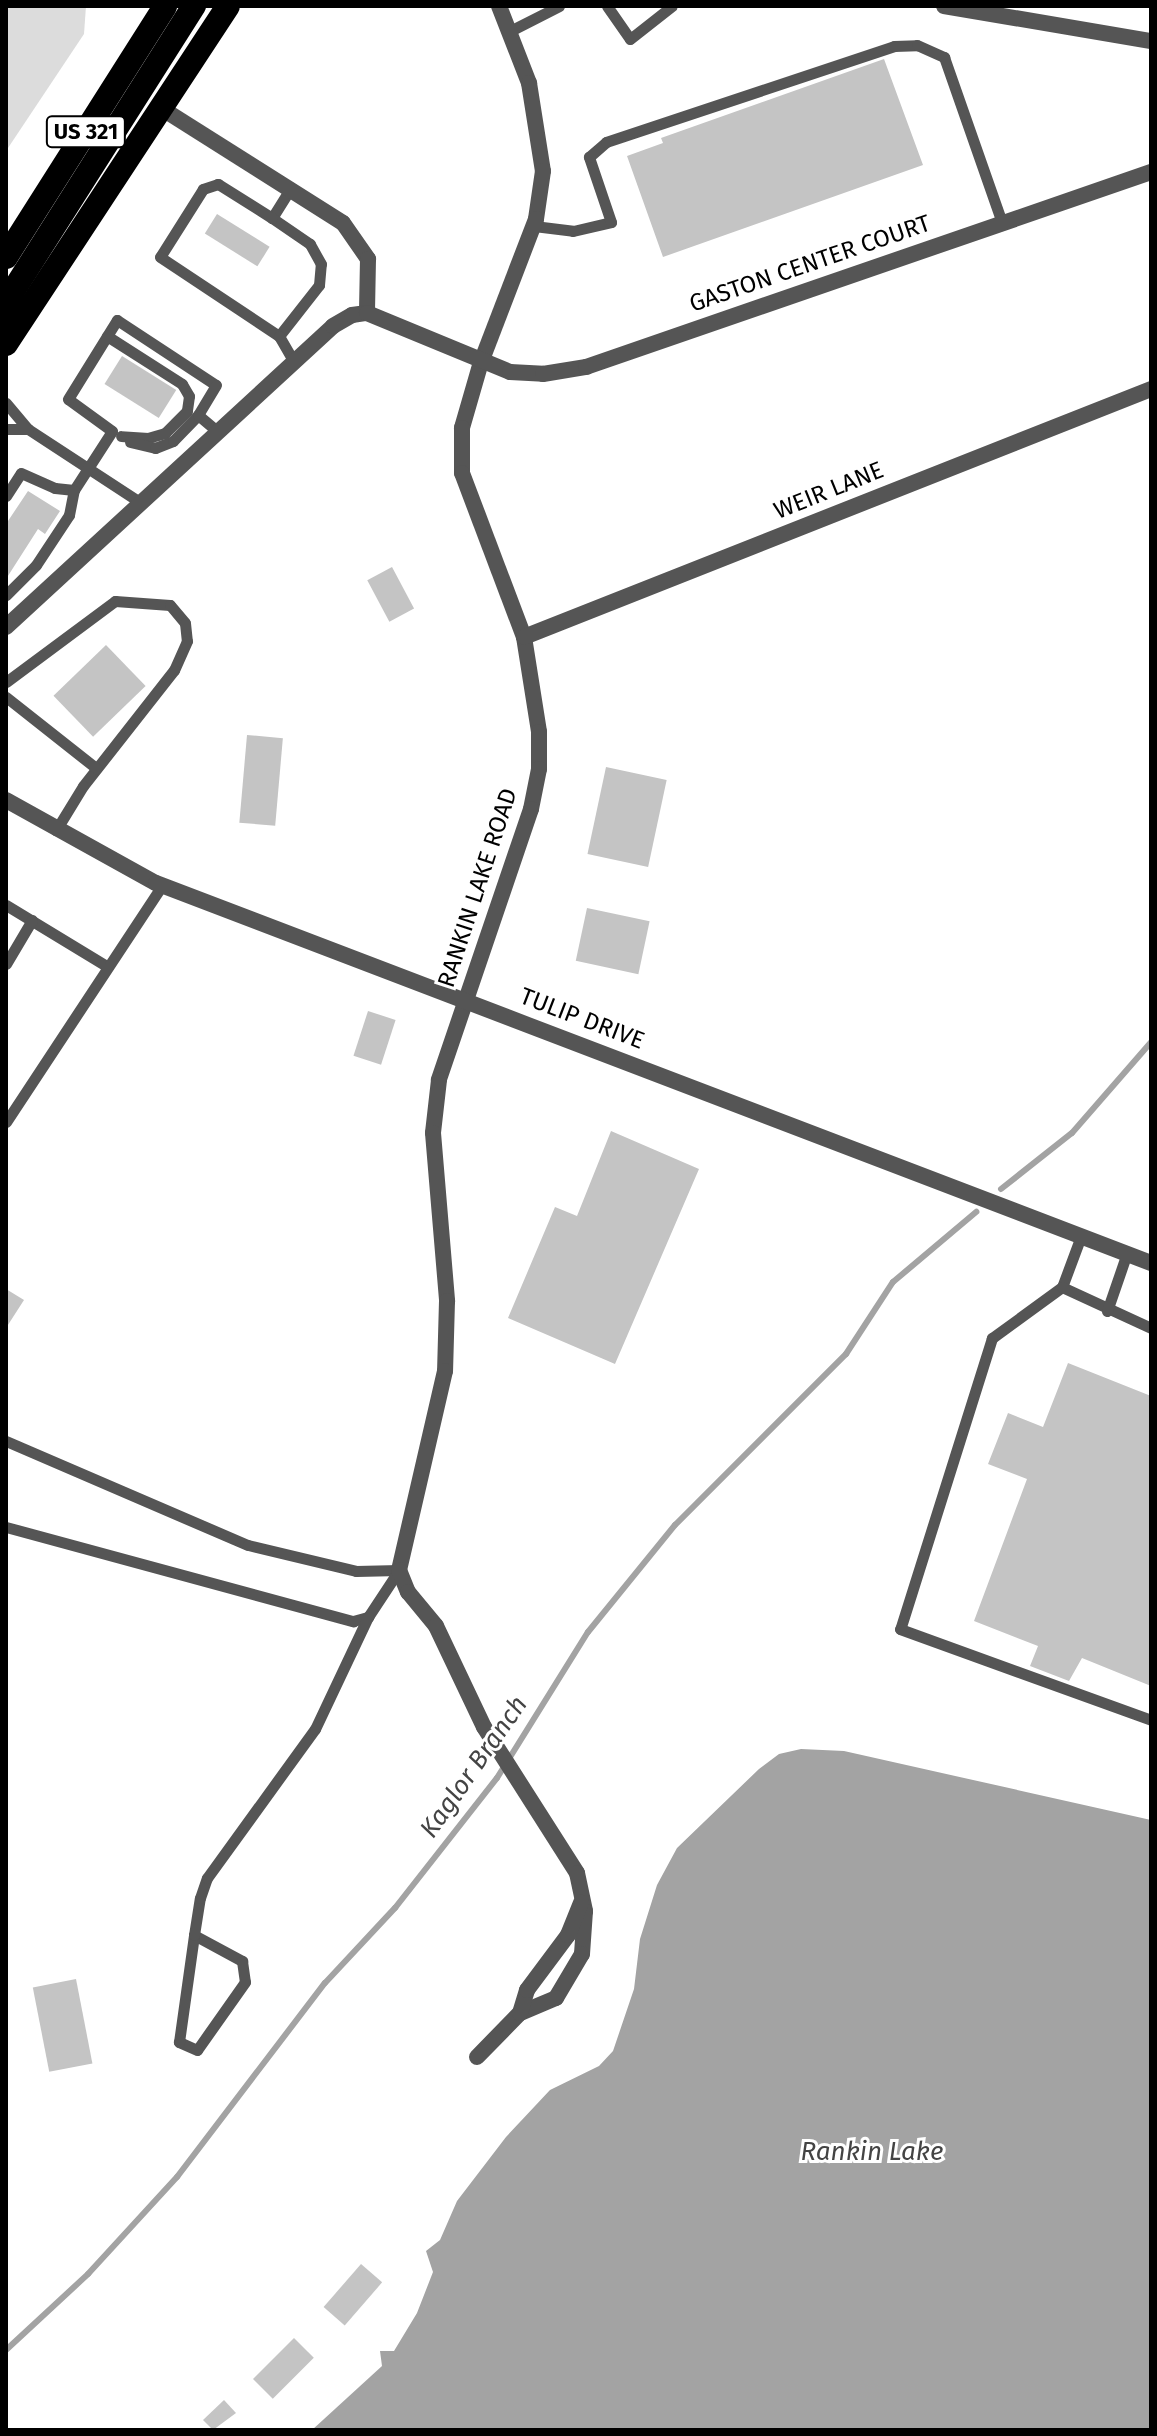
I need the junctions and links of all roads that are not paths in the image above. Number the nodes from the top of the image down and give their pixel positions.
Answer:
1 (165, 6) edge
2 (194, 6) edge
3 (228, 6) edge
4 (499, 6) edge
5 (559, 6) edge
6 (607, 6) edge
7 (672, 6) edge
8 (944, 6) edge
9 (994, 10) edge
10 (510, 31) junction
11 (1148, 36) edge
12 (161, 108) junction
13 (1151, 172) edge
14 (291, 188) junction
15 (272, 218) junction
16 (1002, 223) junction
17 (534, 226) junction
18 (6, 257) edge
19 (367, 313) junction
20 (6, 314) edge
21 (107, 336) junction
22 (279, 336) junction
23 (6, 344) edge
24 (294, 362) junction
25 (481, 362) junction
26 (1151, 389) edge
27 (6, 403) edge
28 (198, 415) junction
29 (6, 429) edge
30 (28, 429) junction
31 (218, 432) junction
32 (117, 433) junction
33 (87, 468) junction
34 (74, 490) junction
35 (6, 496) edge
36 (141, 503) junction
37 (6, 595) edge
38 (6, 627) edge
39 (524, 637) junction
40 (6, 682) edge
41 (6, 697) edge
42 (96, 768) junction
43 (6, 800) edge
44 (56, 830) junction
45 (162, 885) junction
46 (6, 905) edge
47 (32, 920) junction
48 (6, 964) edge
49 (108, 967) junction
50 (467, 1001) junction
51 (6, 1122) edge
52 (1081, 1236) junction
53 (1127, 1253) junction
54 (1151, 1263) edge
55 (1062, 1287) junction
56 (1107, 1311) junction
57 (1151, 1328) edge
58 (6, 1441) edge
59 (6, 1527) edge
60 (399, 1570) junction
61 (368, 1617) junction
62 (1151, 1720) edge
63 (581, 1902) junction
64 (194, 1935) junction
65 (520, 2013) junction
66 (477, 2057) dead end

1 - 18 highway, US 321
2 - 20 highway
3 - 12 highway, US 321
4 - 10 street, RANKIN LAKE ROAD
5 - 10 lane
6 - 7 lane
8 - 9 street
9 - 11 street
10 - 17 street, RANKIN LAKE ROAD
12 - 14 street
12 - 23 highway, US 321
13 - 16 street, GASTON CENTER COURT
14 - 15 lane
14 - 19 street
15 - 22 lane
15 - 22 lane
16 - 17 lane
16 - 25 street, GASTON CENTER COURT
17 - 25 street, RANKIN LAKE ROAD
19 - 24 street
19 - 25 street, GASTON CENTER COURT
21 - 28 lane
21 - 32 lane
21 - 32 lane
22 - 24 lane
24 - 31 street
25 - 39 street, RANKIN LAKE ROAD
26 - 39 street, WEIR LANE
27 - 30 lane
28 - 31 lane
28 - 32 lane
29 - 30 lane
30 - 33 lane
31 - 36 street
32 - 33 lane
33 - 34 lane
33 - 36 lane
34 - 35 lane
34 - 37 lane
36 - 38 street
39 - 50 street, RANKIN LAKE ROAD
40 - 42 lane
41 - 42 lane
42 - 44 lane
43 - 44 street, TULIP DRIVE
44 - 45 street, TULIP DRIVE
45 - 49 lane
45 - 50 street, TULIP DRIVE
46 - 47 lane
47 - 48 lane
47 - 49 lane
49 - 51 lane
50 - 52 street, TULIP DRIVE
50 - 60 street, RANKIN LAKE ROAD
52 - 53 street, TULIP DRIVE
52 - 55 lane
53 - 54 street, TULIP DRIVE
53 - 56 lane
55 - 56 lane
55 - 62 lane
56 - 57 lane
58 - 60 lane
59 - 61 lane
60 - 61 lane
60 - 63 street
61 - 64 lane
63 - 65 street
63 - 65 street
64 - 64 lane
65 - 66 street

